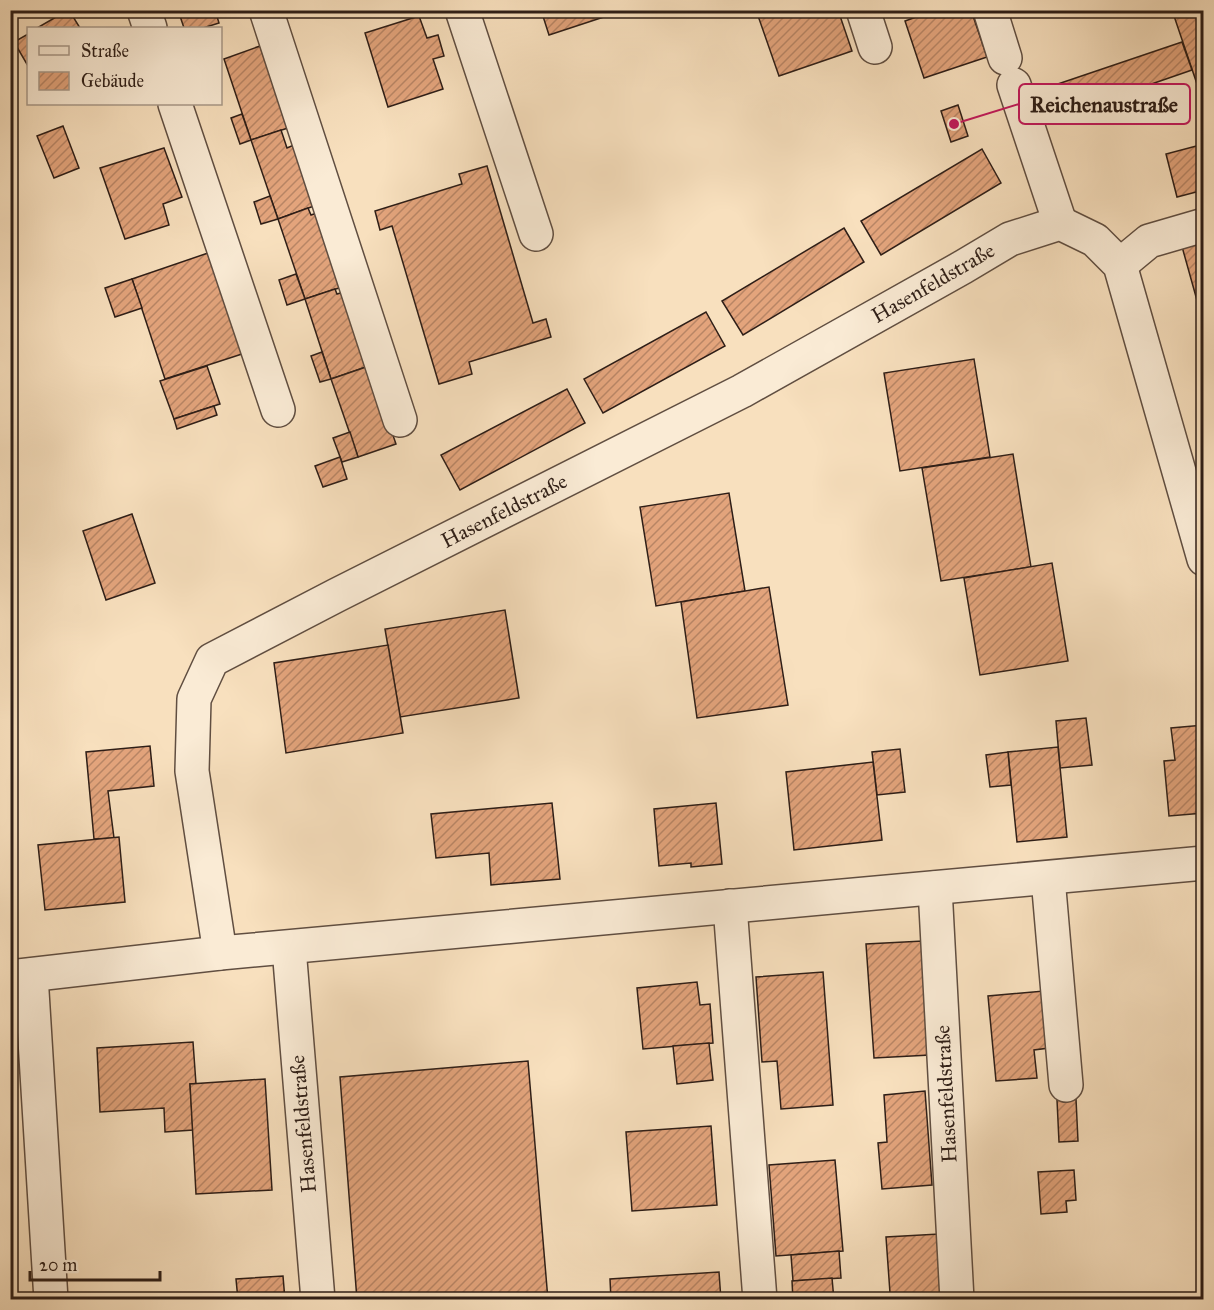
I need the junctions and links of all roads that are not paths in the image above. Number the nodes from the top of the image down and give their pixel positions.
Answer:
1 (144, 10) edge
2 (266, 10) edge
3 (462, 10) edge
4 (863, 10) edge
5 (990, 10) edge
6 (150, 27) edge
7 (875, 47) dead end
8 (175, 105) edge
9 (1060, 223) junction
10 (1203, 225) edge
11 (536, 234) dead end
12 (1120, 265) junction
13 (279, 411) dead end
14 (400, 420) dead end
15 (1203, 559) edge
16 (1203, 863) edge
17 (1048, 878) junction
18 (935, 888) junction
19 (730, 906) junction
20 (289, 948) junction
21 (220, 953) junction
22 (21, 976) edge
23 (1066, 1085) dead end
24 (51, 1299) edge
25 (318, 1299) edge
26 (760, 1299) edge
27 (957, 1299) edge

1 - 6 street
2 - 14 street
3 - 11 street
4 - 7 street
5 - 9 street
8 - 13 street
9 - 12 street
9 - 21 street, Hasenfeldstraße
10 - 12 street
12 - 15 street
16 - 17 street
17 - 18 street
17 - 23 street
18 - 19 street
18 - 27 street, Hasenfeldstraße
19 - 20 street
19 - 26 street
20 - 21 street
20 - 25 street, Hasenfeldstraße
21 - 22 street
22 - 24 street

